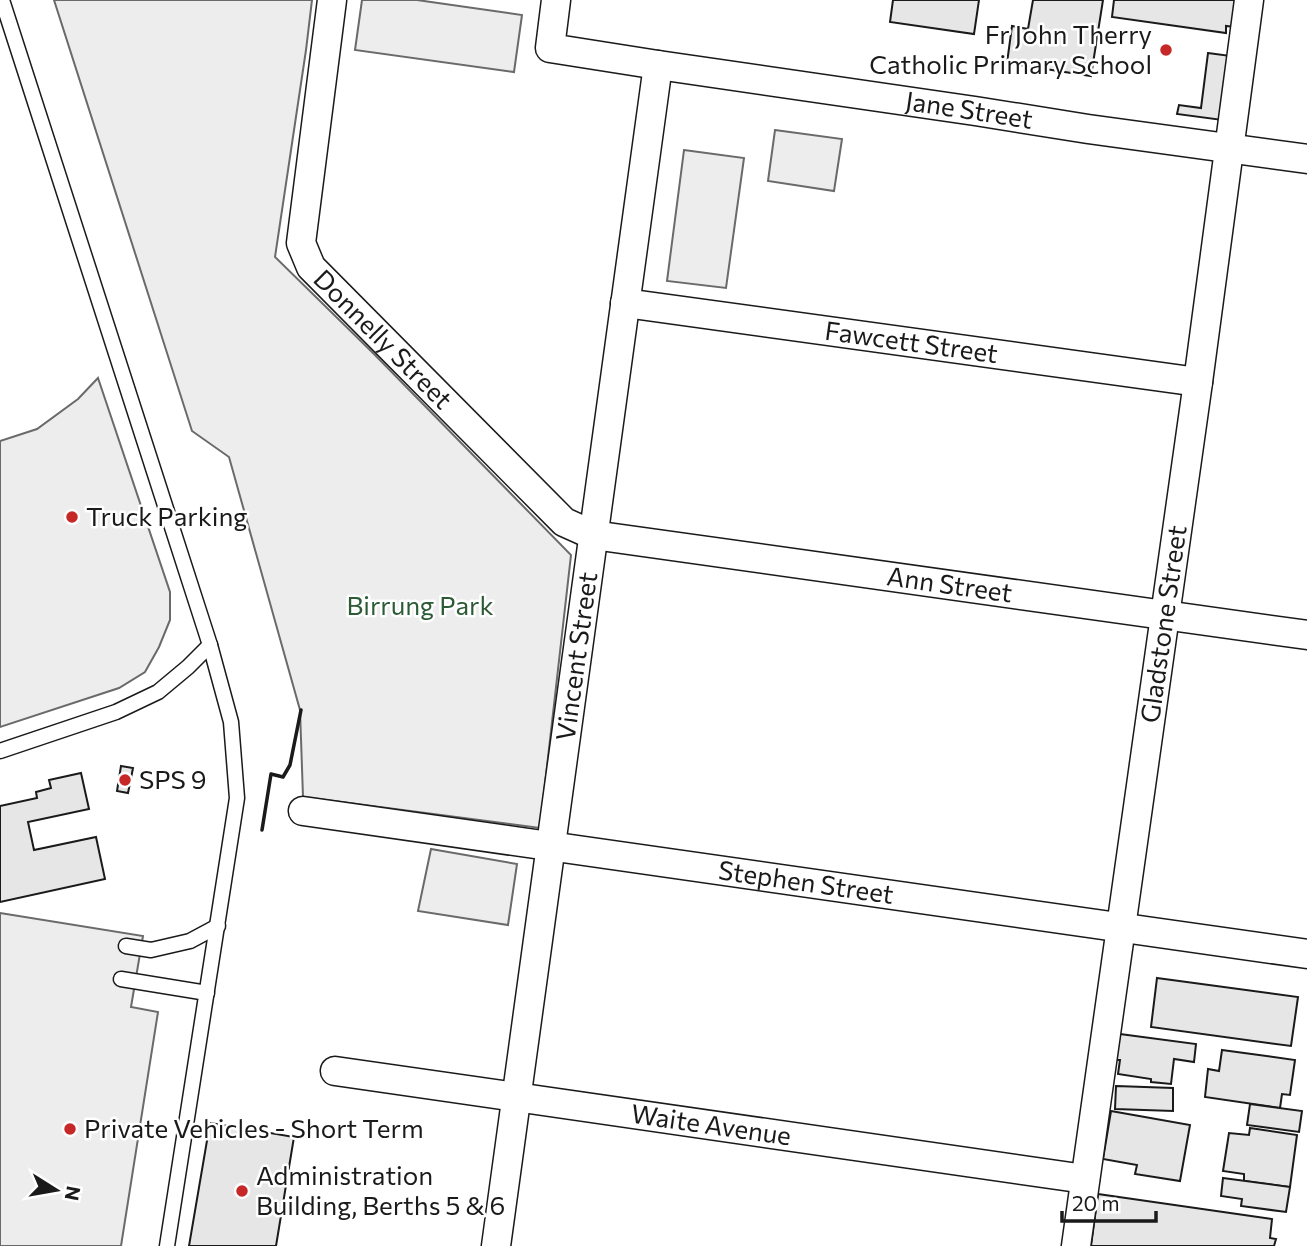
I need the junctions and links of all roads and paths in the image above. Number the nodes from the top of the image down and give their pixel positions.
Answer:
1 (2, 0) edge
2 (332, 0) edge
3 (556, 0) edge
4 (1249, 0) edge
5 (658, 65) junction
6 (1228, 148) junction
7 (1307, 159) edge
8 (625, 303) junction
9 (1198, 382) junction
10 (593, 535) junction
11 (1165, 615) junction
12 (1307, 635) edge
13 (210, 645) junction
14 (0, 751) edge
15 (303, 811) dead end
16 (550, 846) junction
17 (218, 926) junction
18 (1121, 928) junction
19 (126, 946) dead end
20 (1307, 954) edge
21 (121, 979) dead end
22 (207, 993) junction
23 (335, 1071) dead end
24 (516, 1097) junction
25 (1085, 1179) junction
26 (167, 1246) edge
27 (496, 1246) edge
28 (1076, 1246) edge

1 - 13 lane
2 - 10 street, Donnelly Street
3 - 5 street, Jane Street
4 - 6 street, Gladstone Street
5 - 6 street, Jane Street
5 - 8 street, Vincent Street
6 - 7 street, Jane Street
6 - 9 street, Gladstone Street
8 - 9 street, Fawcett Street
8 - 10 street, Vincent Street
9 - 11 street, Gladstone Street
10 - 11 street, Ann Street
10 - 16 street, Vincent Street
11 - 12 street, Ann Street
11 - 18 street, Gladstone Street
13 - 14 lane
13 - 17 lane
15 - 16 street, Stephen Street
16 - 18 street, Stephen Street
16 - 24 street, Vincent Street
17 - 19 lane
17 - 22 lane
18 - 20 street, Stephen Street
18 - 25 street, Gladstone Street
21 - 22 lane
22 - 26 lane
23 - 24 street, Waite Avenue
24 - 25 street, Waite Avenue
24 - 27 street, Vincent Street
25 - 28 street, Gladstone Street

